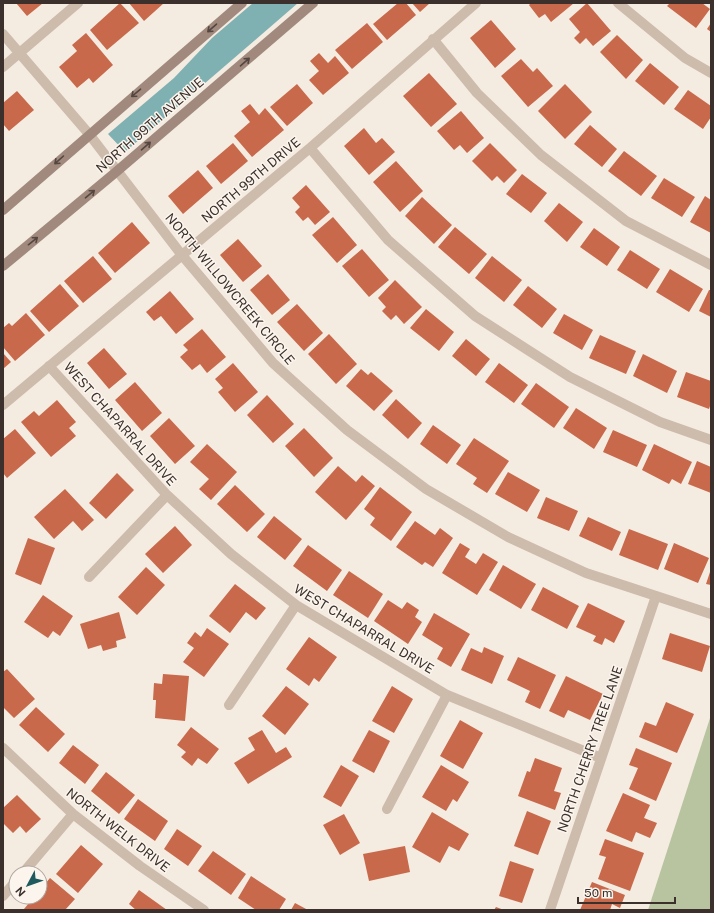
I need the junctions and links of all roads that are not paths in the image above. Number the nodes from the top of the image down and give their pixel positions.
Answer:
1 (78, 3) edge
2 (242, 3) edge
3 (313, 3) edge
4 (476, 3) edge
5 (618, 3) edge
6 (3, 34) edge
7 (433, 39) junction
8 (19, 54) junction
9 (3, 68) edge
10 (711, 73) edge
11 (89, 134) junction
12 (310, 148) junction
13 (116, 172) junction
14 (3, 210) edge
15 (181, 254) junction
16 (711, 265) edge
17 (3, 266) edge
18 (49, 366) junction
19 (3, 405) edge
20 (711, 440) edge
21 (167, 495) junction
22 (89, 577) dead end
23 (656, 596) junction
24 (296, 605) junction
25 (711, 614) edge
26 (448, 695) junction
27 (229, 705) dead end
28 (3, 748) edge
29 (601, 758) junction
30 (387, 809) dead end
31 (73, 814) junction
32 (30, 865) edge
33 (204, 910) edge
34 (550, 910) edge

1 - 8 street
2 -> 11 main road
13 -> 3 main road, NORTH 99TH AVENUE
4 - 7 street, NORTH 99TH DRIVE
5 - 10 street
6 - 8 street, NORTH WILLOWCREEK CIRCLE
7 - 12 street, NORTH 99TH DRIVE
7 - 16 street
8 - 9 street
8 - 11 street, NORTH WILLOWCREEK CIRCLE
11 - 13 street, NORTH WILLOWCREEK CIRCLE
11 -> 14 main road
12 - 15 street, NORTH 99TH DRIVE
12 - 20 street
13 - 15 street, NORTH WILLOWCREEK CIRCLE
17 -> 13 main road, NORTH 99TH AVENUE
15 - 18 street, NORTH 99TH DRIVE
15 - 23 street, NORTH WILLOWCREEK CIRCLE
18 - 19 street, NORTH 99TH DRIVE
18 - 21 street, WEST CHAPARRAL DRIVE
21 - 22 street
21 - 24 street, WEST CHAPARRAL DRIVE
23 - 25 street, NORTH WILLOWCREEK CIRCLE
23 - 29 street, NORTH CHERRY TREE LANE
24 - 26 street, WEST CHAPARRAL DRIVE
24 - 27 street
26 - 29 street, WEST CHAPARRAL DRIVE
26 - 30 street
28 - 31 street, NORTH WELK DRIVE
29 - 34 street, NORTH CHERRY TREE LANE
31 - 32 street
31 - 33 street, NORTH WELK DRIVE

